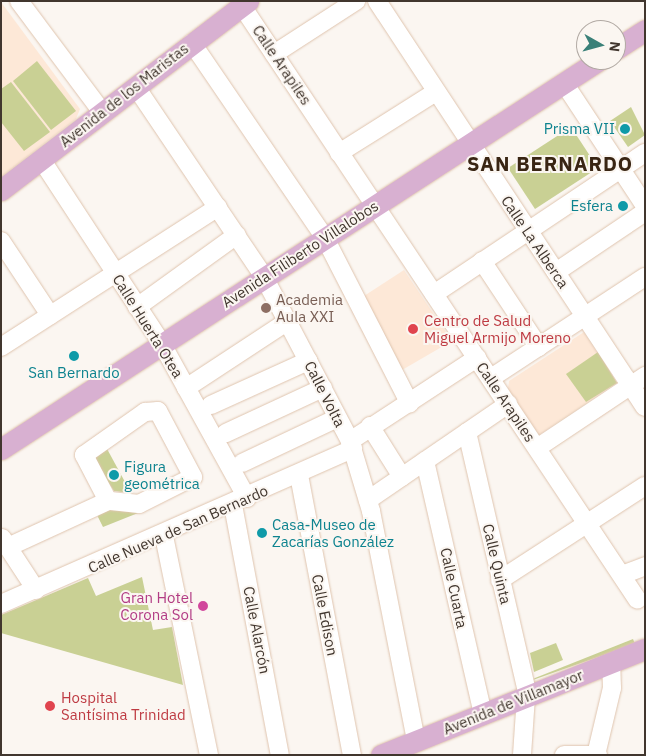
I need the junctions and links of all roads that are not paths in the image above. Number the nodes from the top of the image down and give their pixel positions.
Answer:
1 (18, 1) edge
2 (356, 1) edge
3 (378, 1) edge
4 (245, 4) edge
5 (645, 30) edge
6 (626, 42) edge
7 (192, 43) junction
8 (274, 54) junction
9 (584, 70) edge
10 (564, 83) junction
11 (136, 87) junction
12 (436, 92) junction
13 (102, 112) junction
14 (470, 143) junction
15 (645, 152) edge
16 (340, 153) junction
17 (41, 160) junction
18 (620, 168) junction
19 (1, 190) edge
20 (644, 203) edge
21 (375, 204) junction
22 (218, 207) junction
23 (528, 230) junction
24 (237, 235) junction
25 (325, 238) junction
26 (1, 241) edge
27 (482, 261) junction
28 (556, 272) junction
29 (115, 273) junction
30 (264, 277) junction
31 (645, 277) edge
32 (434, 294) junction
33 (137, 307) junction
34 (50, 315) junction
35 (585, 317) junction
36 (288, 321) junction
37 (162, 344) junction
38 (1, 346) edge
39 (539, 347) junction
40 (477, 358) junction
41 (308, 361) junction
42 (491, 378) junction
43 (638, 381) edge
44 (186, 388) junction
45 (323, 388) junction
46 (410, 404) junction
47 (508, 404) junction
48 (211, 405) dead end
49 (645, 407) edge
50 (337, 418) junction
51 (370, 426) junction
52 (467, 432) junction
53 (226, 434) dead end
54 (352, 445) junction
55 (537, 448) junction
56 (1, 449) edge
57 (425, 461) junction
58 (242, 463) dead end
59 (299, 475) junction
60 (402, 477) junction
61 (645, 486) edge
62 (368, 500) junction
63 (108, 501) junction
64 (240, 502) junction
65 (587, 524) junction
66 (164, 536) junction
67 (4, 542) edge
68 (645, 566) edge
69 (622, 575) junction
70 (500, 580) junction
71 (36, 590) junction
72 (637, 599) dead end
73 (1, 604) edge
74 (645, 649) edge
75 (611, 663) junction
76 (527, 697) junction
77 (483, 714) junction
78 (416, 741) junction
79 (208, 755) edge
80 (280, 755) edge
81 (352, 755) edge
82 (381, 755) edge
83 (522, 755) edge
84 (564, 755) edge
85 (597, 755) edge

1 - 13 street
2 - 8 street
3 - 12 street, Calle La Alberca
4 - 7 main road, Avenida de los Maristas
4 - 8 street, Calle Arapiles
5 - 6 main road
7 - 11 main road, Avenida de los Maristas
7 - 25 street
8 - 16 street, Calle Arapiles
9 - 10 main road, Avenida Filiberto Villalobos
10 - 14 main road, Avenida Filiberto Villalobos
10 - 18 street
11 - 13 main road, Avenida de los Maristas
11 - 22 street, Calle Volta
12 - 14 street, Calle La Alberca
12 - 16 street
13 - 17 main road, Avenida de los Maristas
14 - 21 main road, Avenida Filiberto Villalobos
14 - 23 street, Calle La Alberca
15 - 18 street
16 - 21 street, Calle Arapiles
17 - 19 main road, Avenida de los Maristas
17 - 29 street, Calle Huerta Otea
18 - 20 street
18 - 23 street
20 - 28 street
21 - 25 main road, Avenida Filiberto Villalobos
21 - 32 street, Calle Arapiles
22 - 24 street, Calle Volta
22 - 29 street
23 - 27 street
23 - 28 street, Calle La Alberca
24 - 30 street, Calle Volta
24 - 33 street
25 - 30 main road, Avenida Filiberto Villalobos
25 - 46 street
26 - 34 street
27 - 32 street
27 - 39 street
28 - 35 street, Calle La Alberca
29 - 33 street, Calle Huerta Otea
29 - 34 street
30 - 36 street, Calle Volta
30 - 37 main road, Avenida Filiberto Villalobos
31 - 35 street
32 - 40 street, Calle Arapiles
33 - 37 street, Calle Huerta Otea
34 - 38 street
35 - 39 street
35 - 43 street, Calle La Alberca
36 - 41 street, Calle Volta
36 - 44 street
37 - 44 street, Calle Huerta Otea
37 - 56 main road, Avenida Filiberto Villalobos
39 - 42 street
40 - 42 street, Calle Arapiles
40 - 46 street, Calle Nueva de San Bernardo
41 - 45 street, Calle Volta
41 - 48 street
42 - 47 street, Calle Arapiles
43 - 49 street, Calle La Alberca
43 - 55 street
44 - 64 street, Calle Huerta Otea
45 - 50 street, Calle Volta
45 - 53 street
46 - 51 street, Calle Nueva de San Bernardo
47 - 52 street
47 - 55 street, Calle Arapiles
50 - 54 street, Calle Volta
50 - 58 street
51 - 54 street, Calle Nueva de San Bernardo
51 - 60 street
52 - 57 street
52 - 70 street, Calle Quinta
54 - 59 street, Calle Nueva de San Bernardo
54 - 62 street, Calle Volta
55 - 65 street, Calle Arapiles
57 - 60 street
57 - 77 street, Calle Cuarta
59 - 64 street, Calle Nueva de San Bernardo
59 - 81 street, Calle Edison
60 - 62 street
61 - 65 street
62 - 78 street, Calle Volta
63 - 63 street
63 - 67 street
64 - 66 street, Calle Nueva de San Bernardo
64 - 80 street, Calle Alarcón
65 - 69 street, Calle Arapiles
65 - 70 street
66 - 71 street, Calle Nueva de San Bernardo
66 - 79 street
67 - 71 street
68 - 69 street
69 - 72 street, Calle Arapiles
70 - 76 street, Calle Quinta
71 - 73 street, Calle Nueva de San Bernardo
74 - 75 main road, Avenida de Villamayor
75 - 76 main road, Avenida de Villamayor
75 - 85 street
76 - 77 main road, Avenida de Villamayor
76 - 83 street, Calle Quinta
77 - 78 main road, Avenida de Villamayor
78 - 82 main road, Avenida de Villamayor
84 - 85 street

